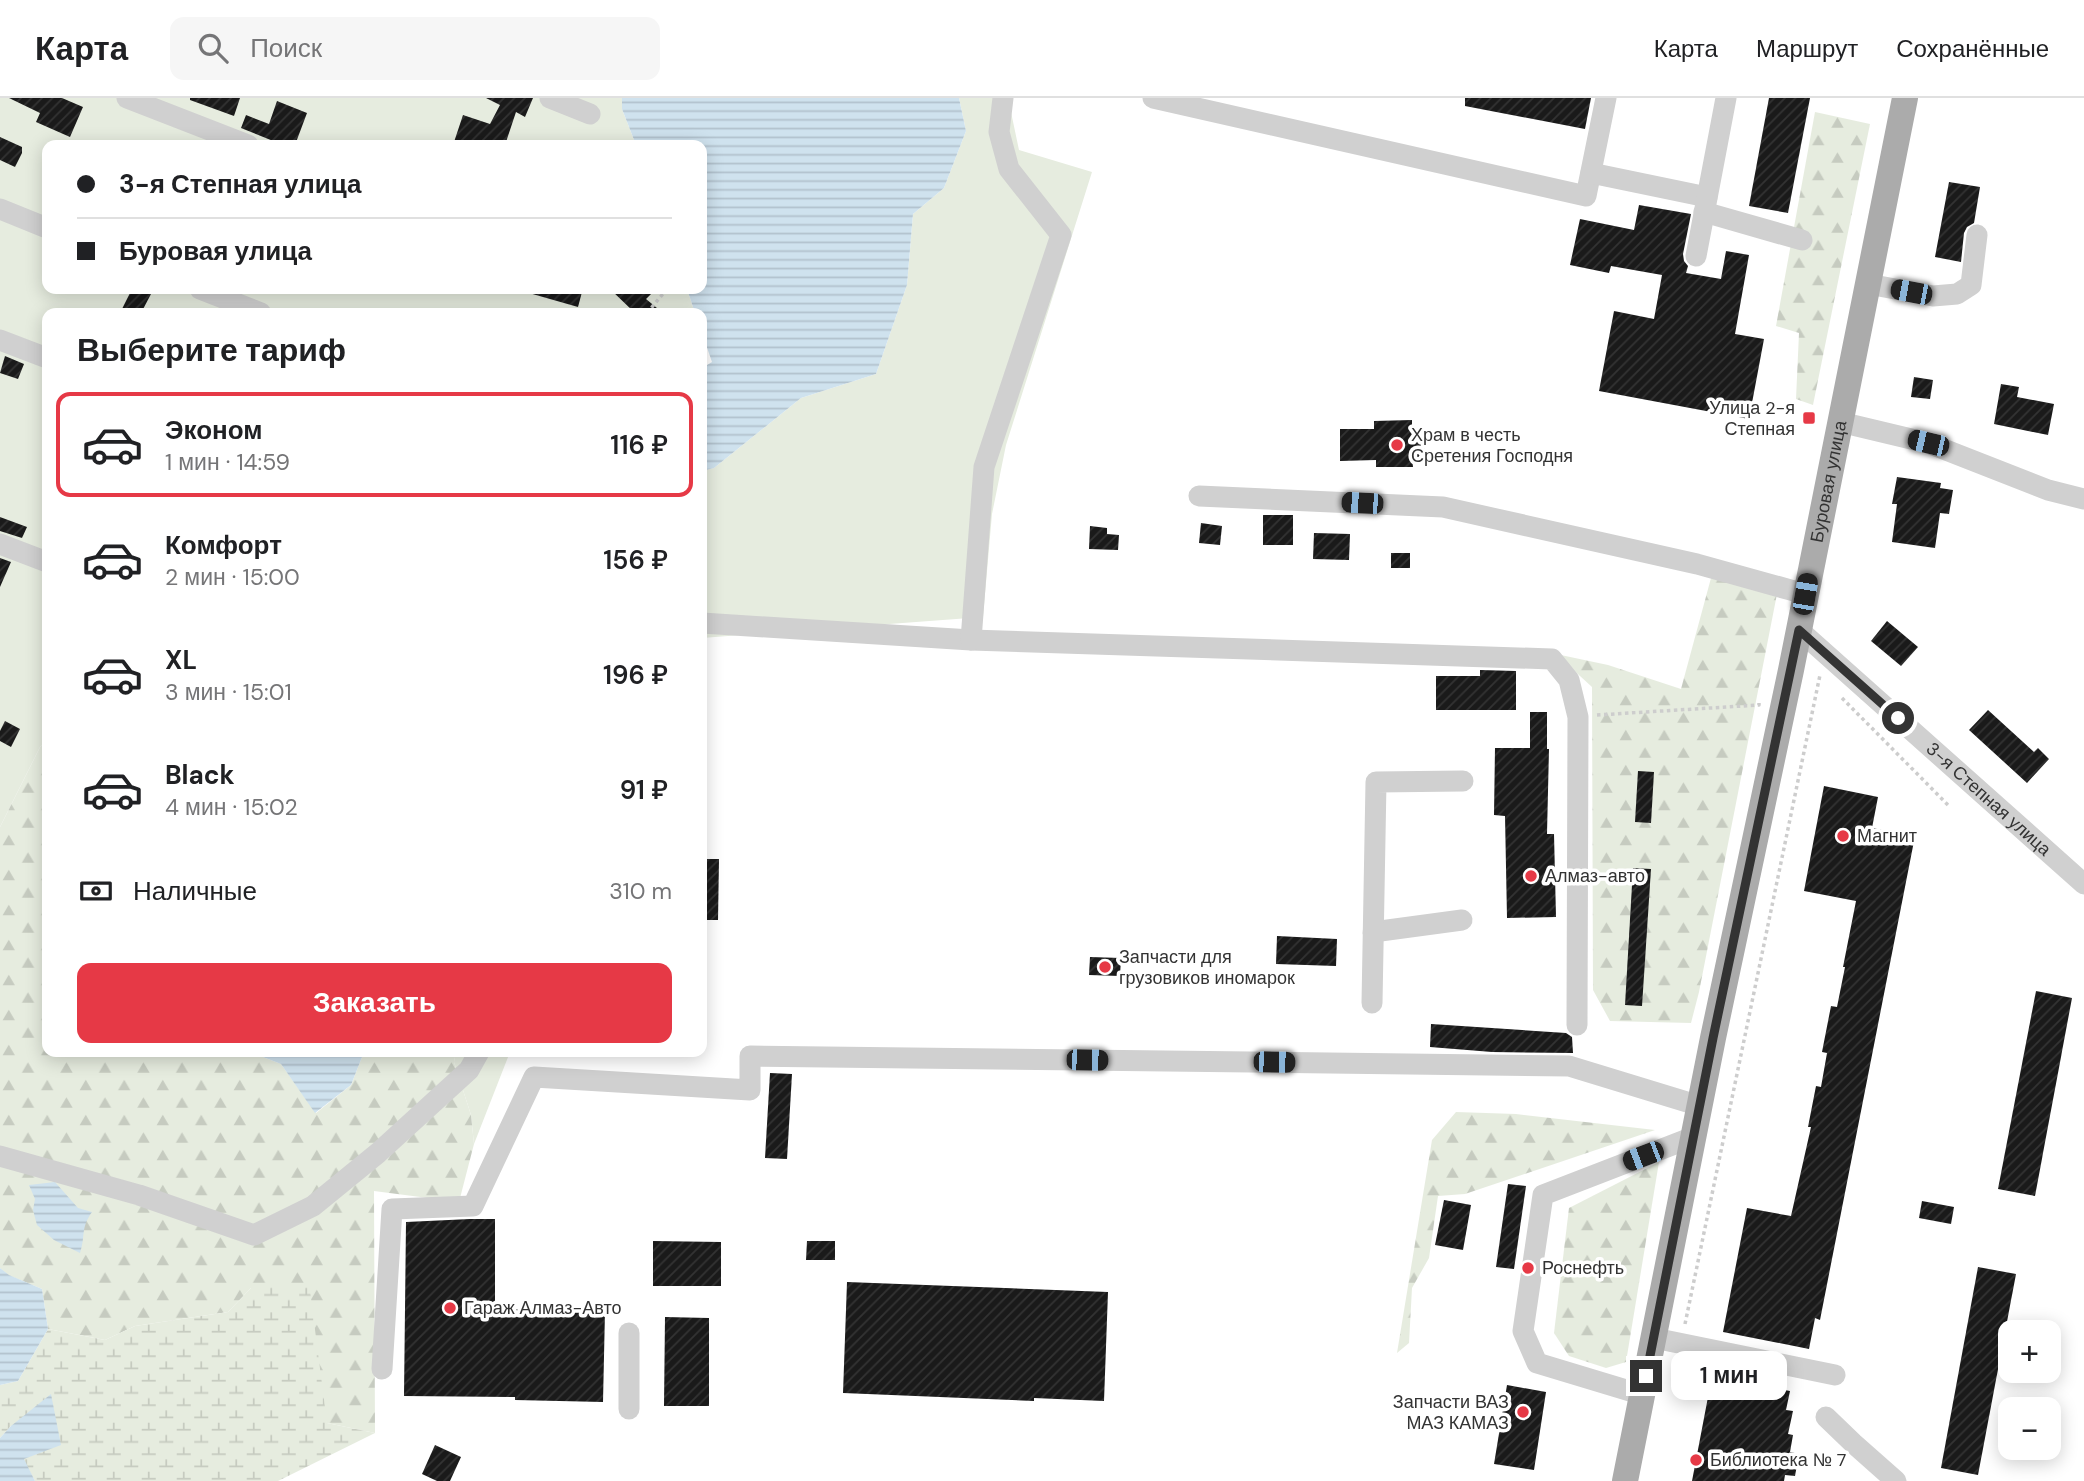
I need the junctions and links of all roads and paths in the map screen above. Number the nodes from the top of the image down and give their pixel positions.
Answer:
1 (127, 98) edge
2 (550, 98) edge
3 (1003, 98) edge
4 (1153, 98) edge
5 (1606, 98) edge
6 (1726, 98) edge
7 (1905, 98) edge
8 (590, 114) dead end
9 (235, 140) edge
10 (1591, 173) junction
11 (1705, 205) junction
12 (0, 209) edge
13 (42, 226) edge
14 (1978, 235) dead end
15 (1802, 240) dead end
16 (1696, 256) dead end
17 (1868, 284) junction
18 (213, 294) edge
19 (663, 294) edge
20 (248, 308) edge
21 (651, 308) edge
22 (0, 340) edge
23 (42, 356) edge
24 (1840, 422) junction
25 (1199, 496) dead end
26 (2084, 499) edge
27 (0, 544) edge
28 (42, 560) edge
29 (1805, 594) junction
30 (707, 623) edge
31 (1799, 630) junction
32 (971, 640) junction
33 (1791, 670) junction
34 (1820, 675) junction
35 (1829, 685) dead end
36 (1762, 692) dead end
37 (1839, 694) dead end
38 (1578, 717) junction
39 (1463, 781) dead end
40 (1950, 807) dead end
41 (2084, 884) edge
42 (1462, 920) dead end
43 (1373, 932) junction
44 (1372, 1003) dead end
45 (1577, 1025) dead end
46 (476, 1057) edge
47 (1700, 1106) junction
48 (1693, 1137) junction
49 (0, 1156) edge
50 (629, 1333) dead end
51 (1654, 1338) junction
52 (1681, 1343) junction
53 (383, 1369) dead end
54 (1835, 1375) dead end
55 (1643, 1395) junction
56 (629, 1409) dead end
57 (1826, 1417) dead end
58 (1625, 1481) edge
59 (1895, 1481) edge

1 - 9 street
2 - 8 street
3 - 32 street
4 - 10 street
5 - 10 street
6 - 11 street
7 - 17 main road, Буровая улица
10 - 11 street
11 - 15 street
11 - 16 street
12 - 13 street
14 - 17 street
17 - 24 main road, Буровая улица
18 - 20 street
19 - 21 path
22 - 23 street
24 - 26 street
24 - 29 main road, Буровая улица
25 - 29 street
27 - 28 street
29 - 31 main road, Буровая улица
30 - 32 street
31 - 33 main road, Буровая улица
31 - 41 street, 3-я Степная улица
32 - 38 street
33 - 34 path
33 - 47 main road, Буровая улица
34 - 35 path
34 - 52 path
36 - 38 path
37 - 40 path
38 - 45 street
39 - 43 street
42 - 43 street
43 - 44 street
46 - 49 street
47 - 48 main road, Буровая улица
47 - 53 street
48 - 51 main road, Буровая улица
48 - 55 street
50 - 56 street
51 - 52 street
51 - 55 main road, Буровая улица
52 - 54 street
55 - 58 main road, Буровая улица
57 - 59 street

